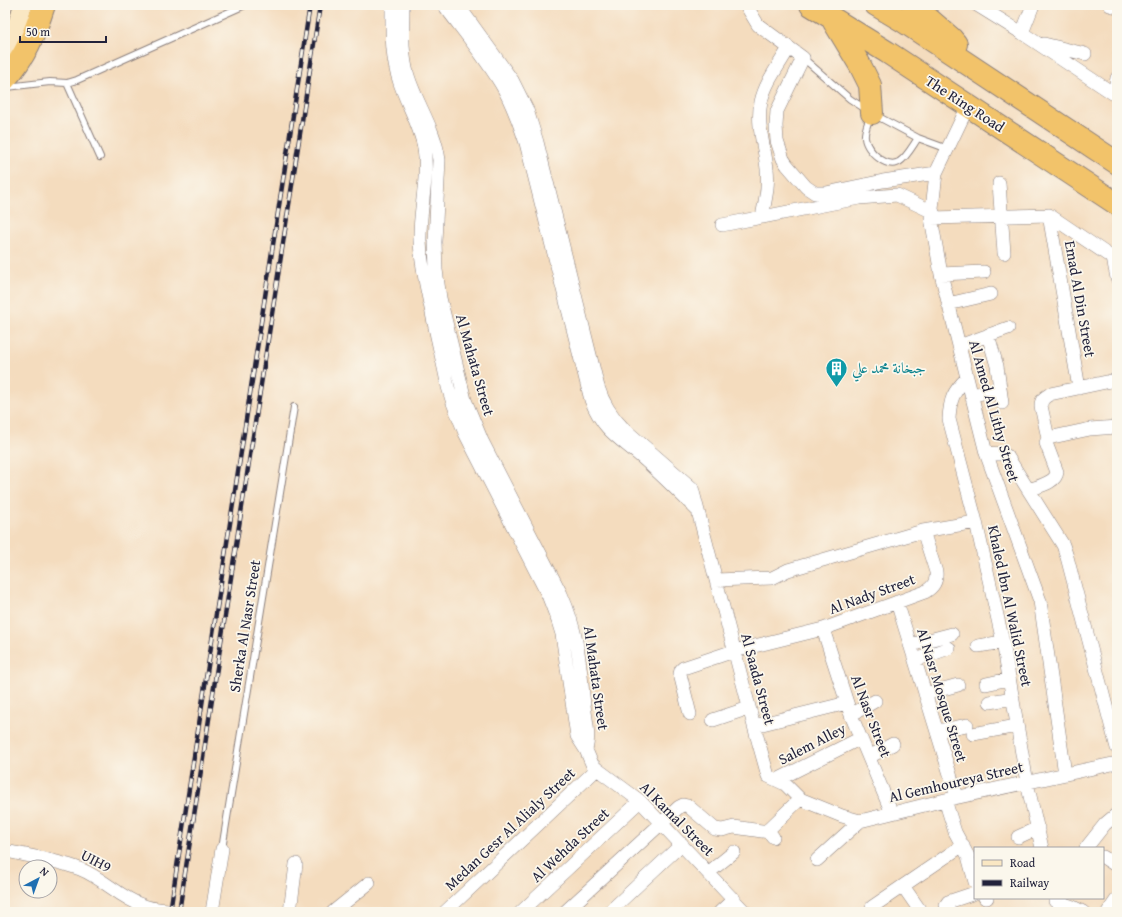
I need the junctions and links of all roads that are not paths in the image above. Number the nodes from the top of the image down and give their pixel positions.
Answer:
1 (23, 5) edge
2 (44, 5) edge
3 (245, 5) edge
4 (392, 5) edge
5 (403, 5) edge
6 (444, 5) edge
7 (458, 5) edge
8 (746, 5) edge
9 (811, 5) edge
10 (876, 5) edge
11 (912, 5) edge
12 (977, 5) edge
13 (1033, 5) edge
14 (1110, 5) edge
15 (1117, 8) edge
16 (831, 16) junction
17 (1022, 33) junction
18 (1038, 44) junction
19 (789, 48) junction
20 (1085, 54) dead end
21 (803, 58) junction
22 (5, 62) edge
23 (973, 68) junction
24 (1117, 78) edge
25 (5, 79) edge
26 (67, 82) junction
27 (5, 87) edge
28 (1116, 95) edge
29 (968, 106) junction
30 (872, 113) junction
31 (918, 138) junction
32 (948, 149) junction
33 (100, 157) dead end
34 (783, 159) junction
35 (767, 163) junction
36 (1117, 163) edge
37 (936, 173) junction
38 (999, 183) dead end
39 (1117, 204) edge
40 (932, 215) junction
41 (1049, 215) junction
42 (1001, 216) junction
43 (762, 218) junction
44 (722, 225) dead end
45 (1004, 253) dead end
46 (1115, 259) edge
47 (984, 272) dead end
48 (941, 274) junction
49 (1117, 278) edge
50 (991, 294) dead end
51 (948, 304) junction
52 (1008, 328) dead end
53 (988, 335) junction
54 (959, 346) junction
55 (967, 378) junction
56 (1111, 381) dead end
57 (1079, 388) junction
58 (1000, 390) junction
59 (971, 395) junction
60 (1002, 403) dead end
61 (294, 407) dead end
62 (1117, 427) edge
63 (1048, 438) junction
64 (986, 452) junction
65 (648, 457) junction
66 (1029, 490) junction
67 (699, 512) junction
68 (976, 522) junction
69 (923, 531) junction
70 (716, 580) junction
71 (897, 602) junction
72 (823, 629) junction
73 (952, 634) dead end
74 (1003, 642) junction
75 (910, 645) junction
76 (978, 646) dead end
77 (949, 648) dead end
78 (734, 651) junction
79 (915, 660) junction
80 (1010, 679) junction
81 (986, 684) dead end
82 (958, 685) dead end
83 (925, 694) junction
84 (1013, 698) junction
85 (875, 700) dead end
86 (990, 702) dead end
87 (749, 708) junction
88 (849, 709) junction
89 (690, 714) dead end
90 (713, 720) dead end
91 (754, 726) junction
92 (1017, 726) junction
93 (937, 731) junction
94 (861, 738) junction
95 (893, 744) dead end
96 (1117, 748) edge
97 (586, 750) junction
98 (869, 757) junction
99 (1117, 763) edge
100 (597, 769) junction
101 (1065, 774) junction
102 (777, 780) junction
103 (1027, 782) junction
104 (800, 799) junction
105 (951, 799) junction
106 (640, 800) junction
107 (892, 813) junction
108 (1117, 814) edge
109 (860, 821) junction
110 (661, 822) junction
111 (1038, 828) junction
112 (1018, 837) dead end
113 (682, 844) junction
114 (963, 845) junction
115 (1042, 847) edge
116 (1088, 847) edge
117 (222, 849) joint
118 (5, 851) edge
119 (734, 852) dead end
120 (1104, 859) edge
121 (817, 860) dead end
122 (296, 864) dead end
123 (1117, 866) edge
124 (708, 872) junction
125 (974, 878) edge
126 (369, 883) dead end
127 (903, 886) junction
128 (974, 893) edge
129 (1117, 899) edge
130 (734, 900) junction
131 (1053, 904) edge
132 (872, 907) dead end
133 (168, 910) dead end
134 (212, 912) edge
135 (290, 912) edge
136 (332, 912) edge
137 (446, 912) edge
138 (521, 912) edge
139 (565, 912) edge
140 (609, 912) edge
141 (720, 912) edge
142 (745, 912) edge
143 (921, 912) edge
144 (949, 912) edge
145 (1083, 912) edge
146 (1108, 912) edge

1 - 22 main road
2 - 25 highway
3 - 26 lane
4 - 97 street, Al Mahata Street
5 - 97 street, Al Mahata Street
6 - 65 street
7 - 65 street
8 - 19 street
9 - 16 highway, The Ring Road
10 - 23 highway
11 - 23 highway
12 - 17 street
13 - 17 street
14 - 15 street
16 - 29 highway, The Ring Road
16 - 30 highway
17 - 18 street
18 - 20 street
18 - 28 street
19 - 21 street
19 - 35 street
21 - 30 lane
21 - 34 street
23 - 36 highway
24 - 28 street
26 - 27 lane
26 - 33 lane
29 - 32 street, Al Amed Al Lithy Street
29 - 39 highway, The Ring Road
30 - 31 lane
30 - 31 lane
31 - 32 lane
32 - 37 street, Al Amed Al Lithy Street
34 - 35 street
34 - 37 street
35 - 43 street
37 - 40 street, Al Amed Al Lithy Street
38 - 42 street
40 - 42 street
40 - 43 street
40 - 48 street, Al Amed Al Lithy Street
41 - 42 street
41 - 46 street
41 - 57 street, Emad Al Din Street
42 - 45 street
43 - 44 street
46 - 49 street
47 - 48 street
48 - 51 street, Al Amed Al Lithy Street
50 - 51 street
51 - 54 street, Al Amed Al Lithy Street
52 - 53 street
53 - 54 street
53 - 58 street
54 - 55 street, Al Amed Al Lithy Street
55 - 59 street, Al Amed Al Lithy Street
55 - 68 street, Khaled Ibn Al Walid Street
56 - 57 street
57 - 63 street
58 - 59 street
58 - 60 street
59 - 64 street, Al Amed Al Lithy Street
61 - 117 lane, Sherka Al Nasr Street
62 - 63 street
63 - 66 street
64 - 66 street
64 - 101 street, Al Amed Al Lithy Street
65 - 67 street
65 - 67 street, Al Saada Street
66 - 96 street
67 - 70 street, Al Saada Street
68 - 69 street
68 - 74 street, Khaled Ibn Al Walid Street
69 - 70 street
69 - 71 street, Al Nady Street
70 - 78 street, Al Saada Street
71 - 72 street, Al Nady Street
71 - 75 street, Al Nasr Mosque Street
72 - 78 street, Al Nady Street
72 - 88 street, Al Nasr Street
73 - 75 street
74 - 76 street
74 - 80 street, Khaled Ibn Al Walid Street
75 - 79 street, Al Nasr Mosque Street
77 - 79 street
78 - 87 street, Al Saada Street
78 - 89 street, Al Nady Street
79 - 83 street, Al Nasr Mosque Street
80 - 81 street
80 - 84 street, Khaled Ibn Al Walid Street
82 - 83 street
83 - 93 street, Al Nasr Mosque Street
84 - 86 street
84 - 92 street, Khaled Ibn Al Walid Street
85 - 88 street
87 - 90 street
87 - 91 street, Al Saada Street
88 - 91 street
88 - 94 street, Al Nasr Street
91 - 102 street, Al Saada Street
92 - 93 street
92 - 103 street, Khaled Ibn Al Walid Street
93 - 105 street, Al Nasr Mosque Street
94 - 98 street, Al Nasr Street
94 - 102 street, Salem Alley
95 - 98 street
97 - 100 street, Al Kamal Street
98 - 107 street, Al Nasr Street
99 - 101 street, Al Gemhoureya Street
100 - 106 street, Al Kamal Street
100 - 137 street, Medan Gesr Al Alialy Street
101 - 103 street, Al Gemhoureya Street
102 - 104 street, Al Saada Street
103 - 105 street, Al Gemhoureya Street
103 - 111 street, Khaled Ibn Al Walid Street
104 - 109 street, Al Saada Street
104 - 110 street
105 - 107 street, Al Gemhoureya Street
105 - 114 street, Al Nasr Mosque Street
106 - 110 street, Al Kamal Street
106 - 138 street, Al Wehda Street
107 - 109 street, Al Gemhoureya Street
108 - 116 street
109 - 121 street, Al Gemhoureya Street
110 - 113 street, Al Kamal Street
110 - 139 street
111 - 112 street
111 - 115 street, Khaled Ibn Al Walid Street
113 - 124 street, Al Kamal Street
113 - 140 street
114 - 125 street, Al Nasr Mosque Street
114 - 127 street
117 - 134 street
118 - 133 street, UIH9
119 - 124 street
120 - 123 street
122 - 135 street
124 - 130 street, Al Kamal Street
126 - 136 street
127 - 132 street
127 - 143 street
128 - 144 street
129 - 146 street
130 - 141 street
130 - 142 street, Al Kamal Street
131 - 145 street

